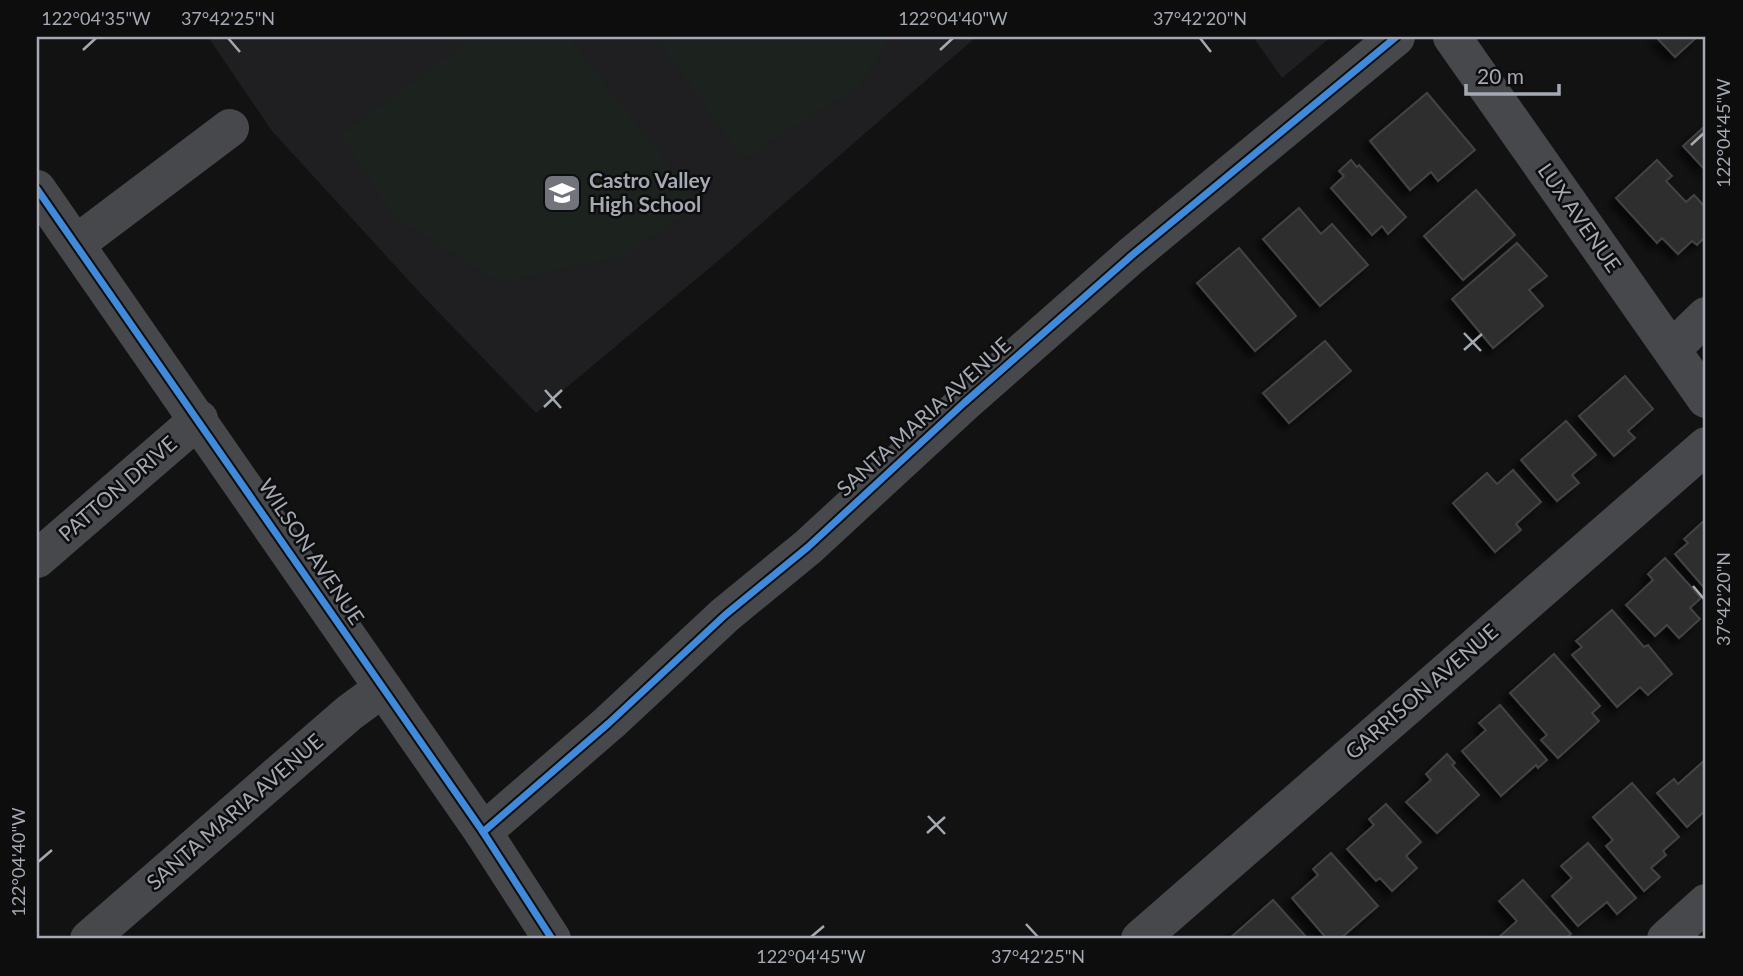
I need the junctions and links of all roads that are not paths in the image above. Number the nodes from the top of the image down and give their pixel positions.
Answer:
1 (1396, 37) edge
2 (1452, 37) edge
3 (230, 128) dead end
4 (37, 189) edge
5 (76, 244) junction
6 (1706, 316) edge
7 (1672, 349) junction
8 (1706, 399) edge
9 (199, 419) junction
10 (1706, 446) edge
11 (37, 559) edge
12 (383, 688) junction
13 (483, 832) junction
14 (1706, 903) edge
15 (536, 934) edge
16 (89, 939) edge
17 (1140, 939) edge
18 (1665, 939) edge

1 - 13 street, SANTA MARIA AVENUE
2 - 7 street, LUX AVENUE
3 - 5 street
4 - 5 street, WILSON AVENUE
5 - 9 street, WILSON AVENUE
6 - 7 street
7 - 8 street, LUX AVENUE
9 - 11 street, PATTON DRIVE
9 - 12 street, WILSON AVENUE
10 - 17 street, GARRISON AVENUE
12 - 13 street, WILSON AVENUE
12 - 16 street, SANTA MARIA AVENUE
13 - 15 street, WILSON AVENUE
14 - 18 street

